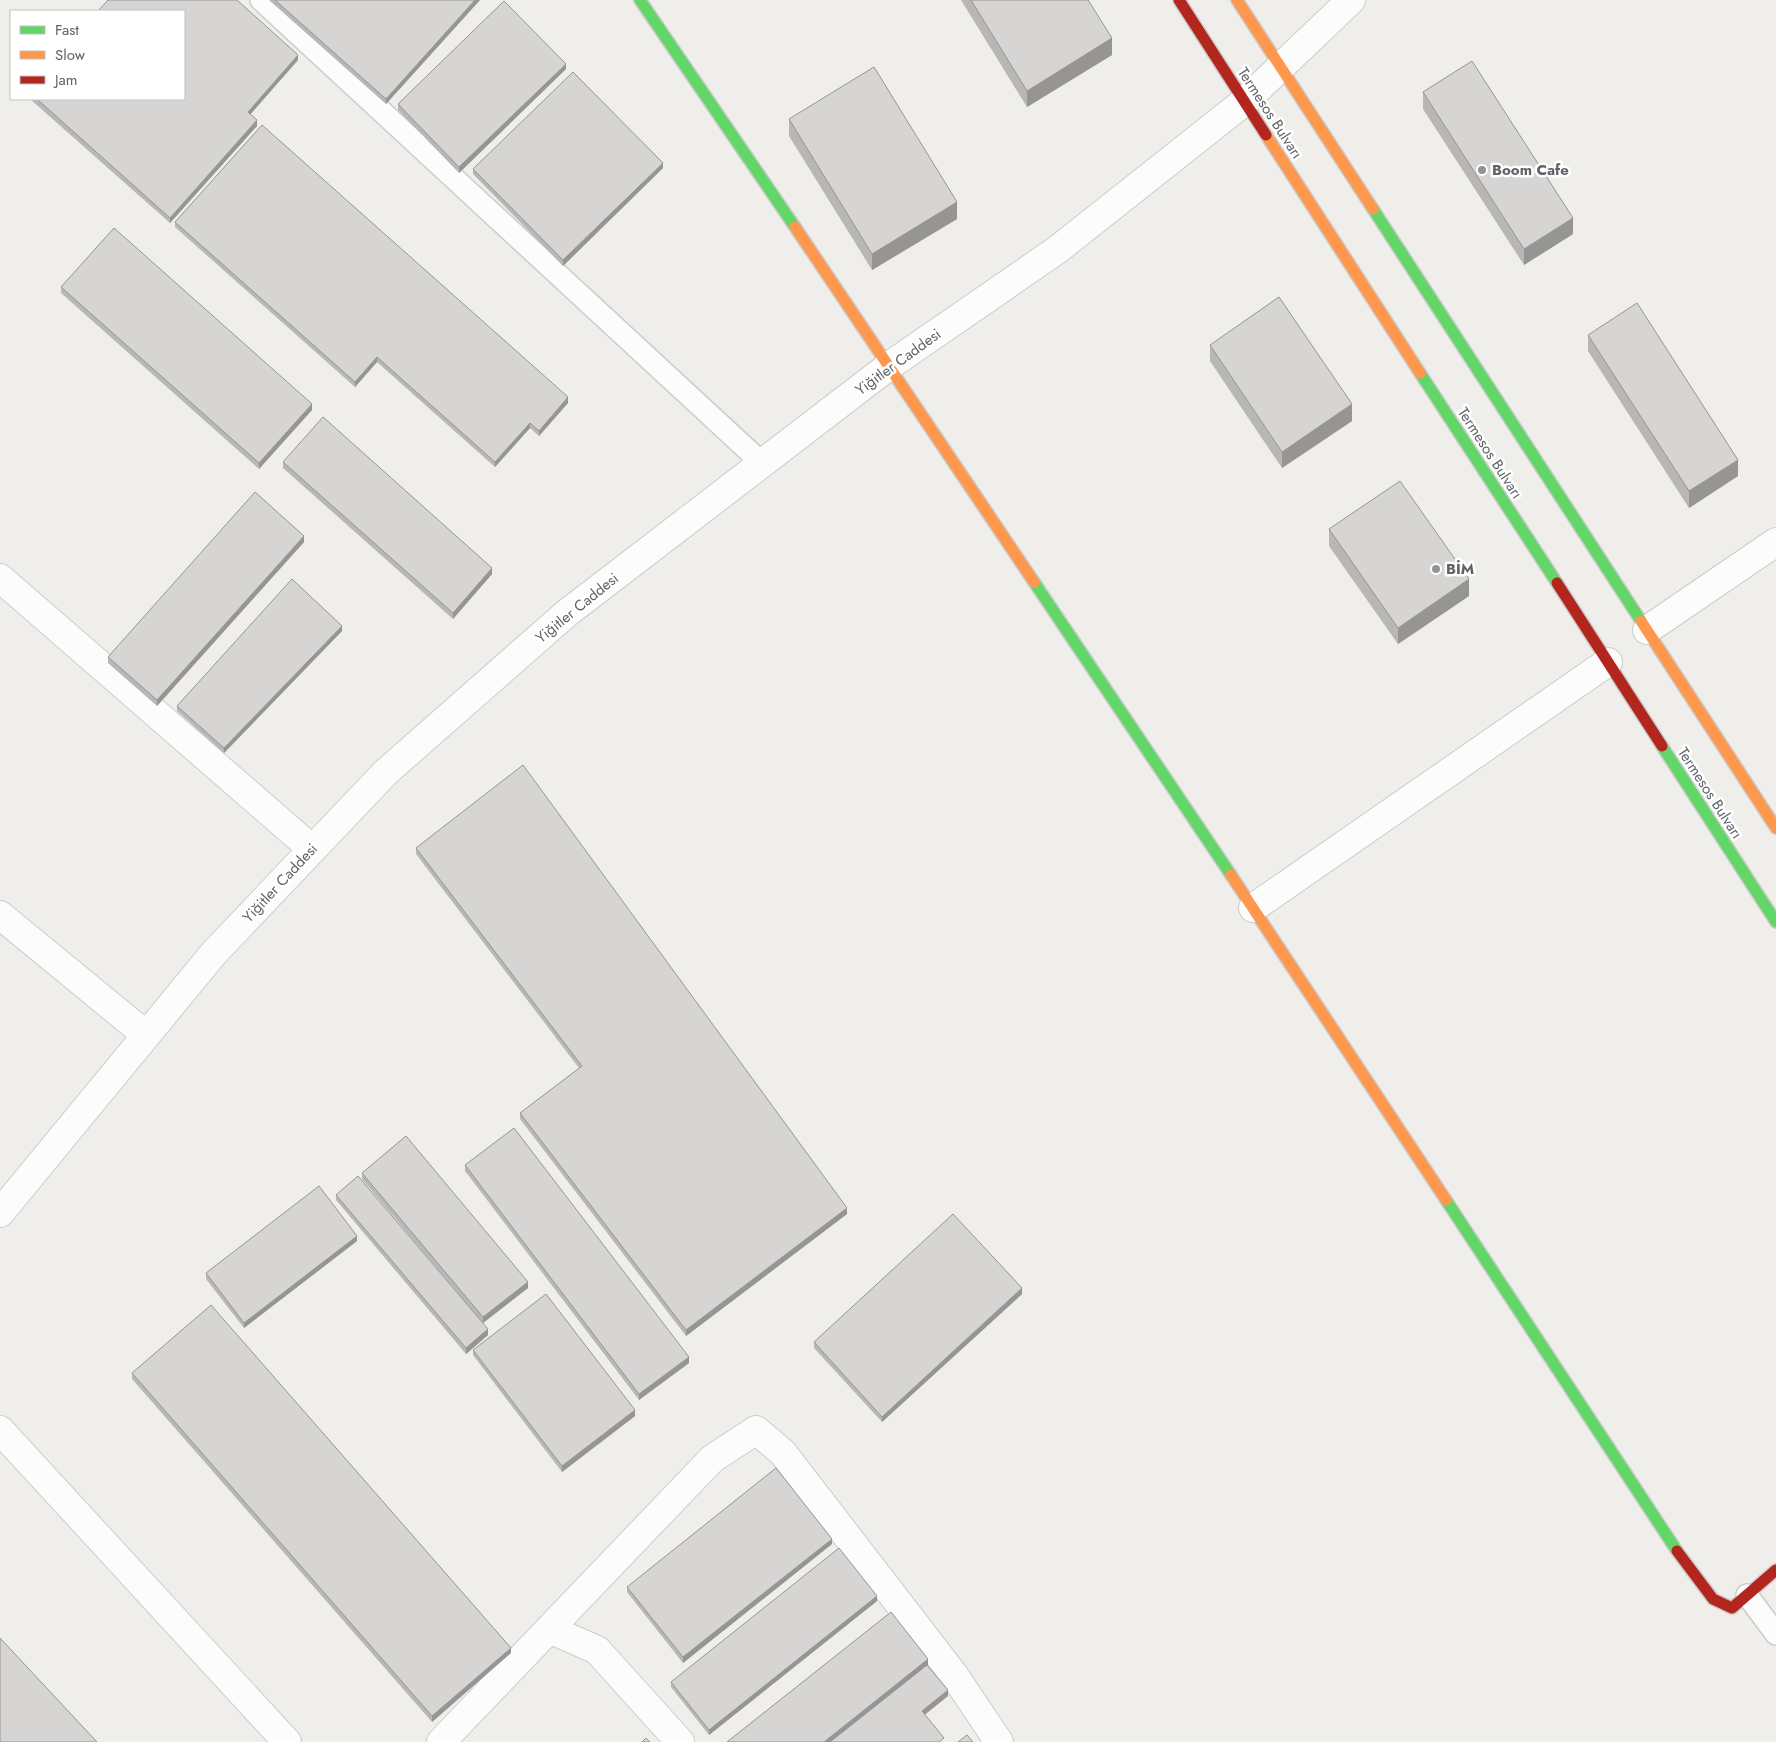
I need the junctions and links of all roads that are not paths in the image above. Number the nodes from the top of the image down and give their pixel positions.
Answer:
1 (261, 0) edge
2 (640, 0) edge
3 (1178, 0) edge
4 (1237, 0) edge
5 (1351, 0) edge
6 (1280, 67) junction
7 (1244, 102) junction
8 (889, 366) junction
9 (763, 464) junction
10 (1776, 542) edge
11 (0, 578) edge
12 (1647, 630) junction
13 (1608, 662) junction
14 (1776, 828) edge
15 (312, 849) junction
16 (1253, 908) junction
17 (0, 915) edge
18 (1776, 922) edge
19 (146, 1035) junction
20 (0, 1213) edge
21 (0, 1430) edge
22 (1776, 1570) edge
23 (1747, 1595) junction
24 (549, 1629) junction
25 (1776, 1634) edge
26 (287, 1742) edge
27 (441, 1742) edge
28 (680, 1742) edge
29 (999, 1742) edge

1 - 9 lane
2 - 8 main road
3 - 7 main road, Termesos Bulvarı
4 - 6 main road
5 - 6 street, Yiğitler Caddesi
6 - 7 street, Yiğitler Caddesi
6 - 12 main road
7 - 8 street, Yiğitler Caddesi
7 - 13 main road, Termesos Bulvarı
8 - 9 street, Yiğitler Caddesi
8 - 16 main road
9 - 15 street, Yiğitler Caddesi
10 - 12 street
11 - 15 street
12 - 14 main road
13 - 16 street
13 - 18 main road, Termesos Bulvarı
15 - 19 street, Yiğitler Caddesi
16 - 23 main road
17 - 19 street
19 - 20 street, Yiğitler Caddesi
21 - 26 street
22 - 23 main road
23 - 25 lane
24 - 27 street
24 - 28 street
24 - 29 street

